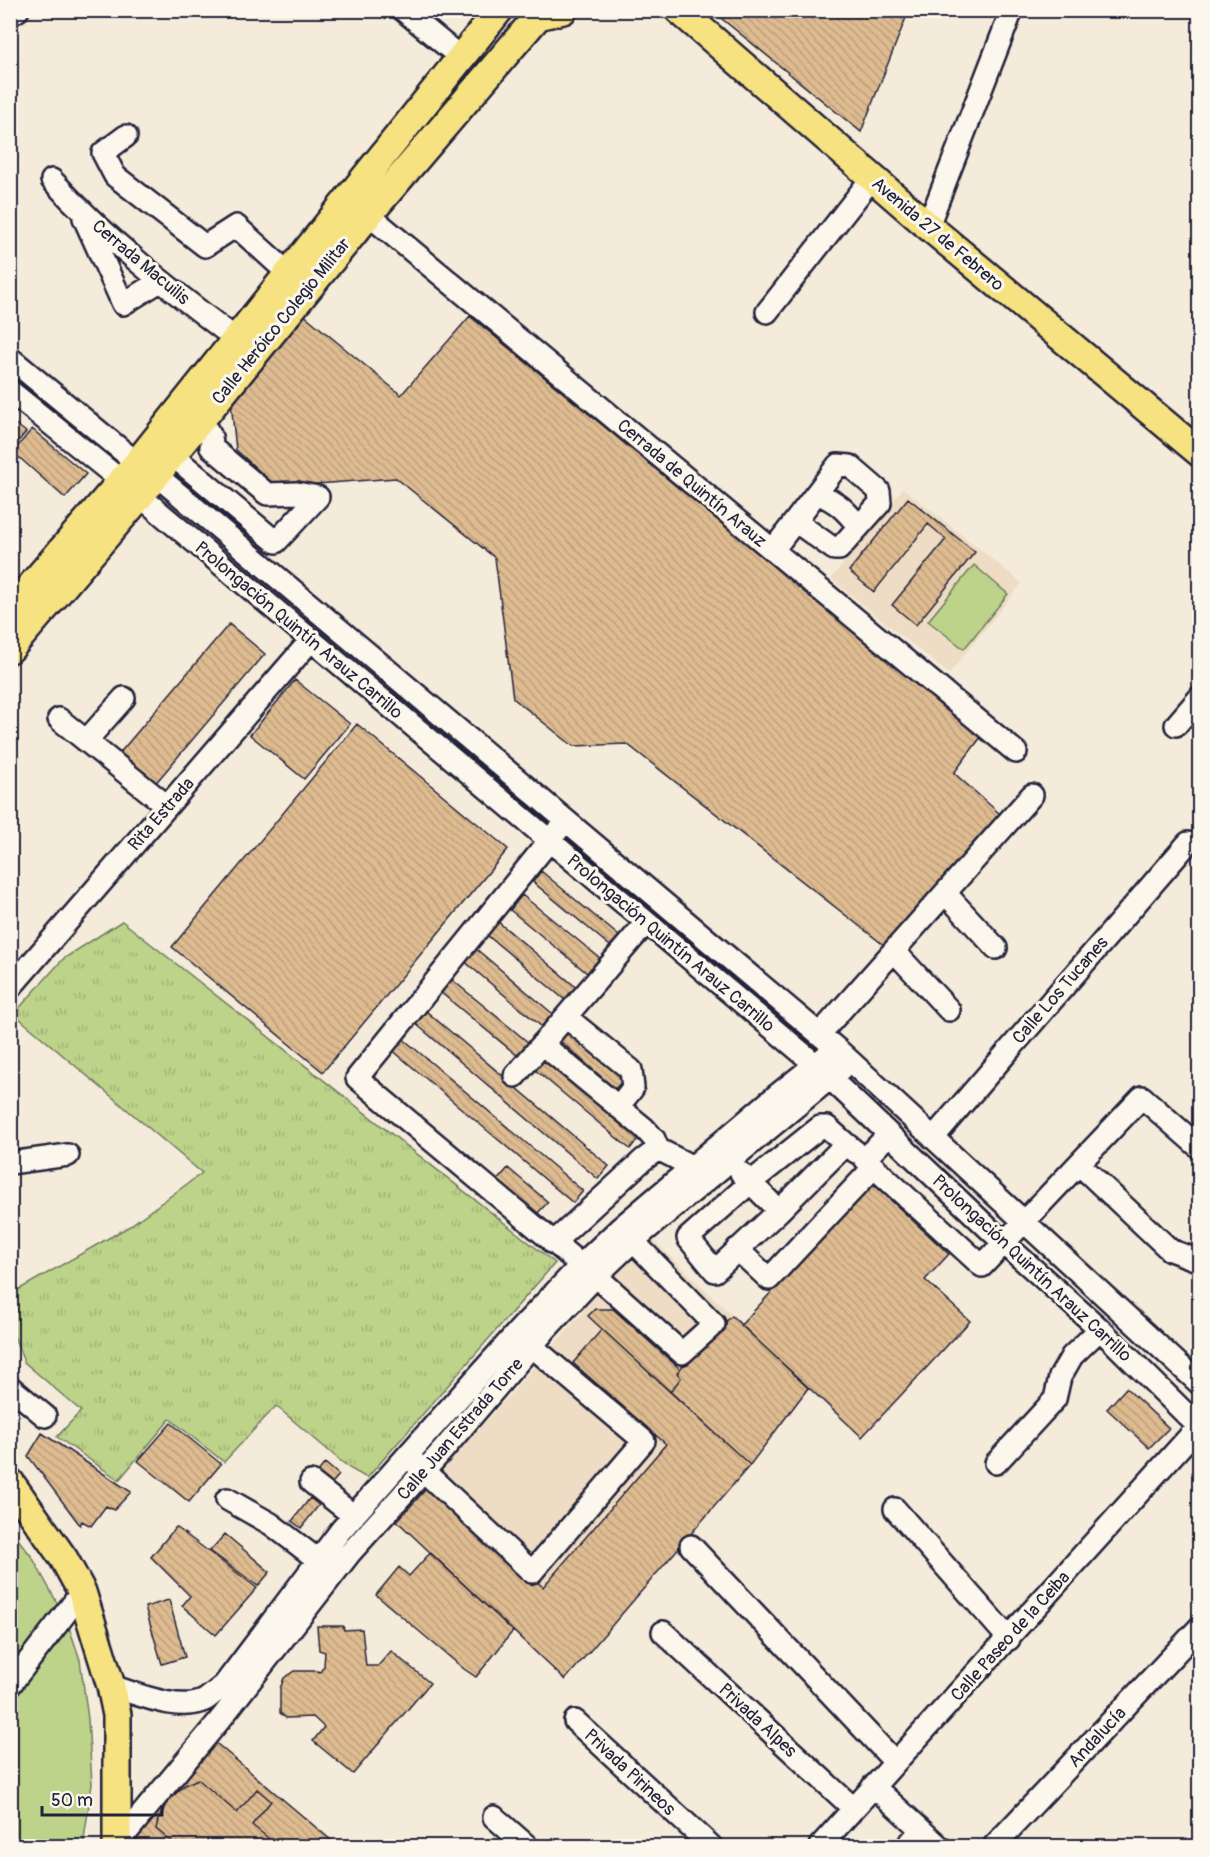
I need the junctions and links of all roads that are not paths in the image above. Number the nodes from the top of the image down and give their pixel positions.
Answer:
1 (18, 10) edge
2 (403, 10) edge
3 (500, 10) edge
4 (679, 10) edge
5 (1012, 10) edge
6 (546, 12) edge
7 (10, 15) edge
8 (461, 58) junction
9 (126, 136) dead end
10 (872, 178) junction
11 (52, 180) dead end
12 (359, 206) junction
13 (81, 211) junction
14 (928, 226) junction
15 (289, 274) junction
16 (160, 281) junction
17 (767, 312) dead end
18 (236, 339) junction
19 (10, 358) edge
20 (10, 391) edge
21 (199, 422) junction
22 (1200, 453) edge
23 (145, 474) junction
24 (817, 493) junction
25 (795, 521) junction
26 (859, 526) junction
27 (773, 550) junction
28 (10, 610) edge
29 (311, 640) junction
30 (10, 649) edge
31 (367, 654) junction
32 (350, 673) junction
33 (1200, 697) edge
34 (124, 698) dead end
35 (59, 718) dead end
36 (1176, 725) dead end
37 (86, 741) junction
38 (1016, 752) dead end
39 (1032, 795) dead end
40 (167, 806) junction
41 (565, 820) junction
42 (549, 841) junction
43 (1188, 843) dead end
44 (945, 893) junction
45 (646, 923) junction
46 (708, 941) junction
47 (996, 948) dead end
48 (894, 951) junction
49 (692, 961) junction
50 (10, 988) edge
51 (949, 1010) dead end
52 (566, 1017) junction
53 (819, 1035) junction
54 (542, 1044) junction
55 (843, 1055) junction
56 (815, 1064) junction
57 (515, 1076) dead end
58 (831, 1079) junction
59 (618, 1107) junction
60 (889, 1134) junction
61 (933, 1138) junction
62 (846, 1144) junction
63 (1200, 1148) edge
64 (658, 1149) junction
65 (722, 1154) junction
66 (68, 1155) dead end
67 (10, 1163) edge
68 (869, 1163) junction
69 (1079, 1164) junction
70 (693, 1167) junction
71 (751, 1182) junction
72 (779, 1211) junction
73 (1025, 1223) junction
74 (553, 1243) junction
75 (1004, 1244) junction
76 (637, 1246) junction
77 (737, 1249) junction
78 (1200, 1261) edge
79 (595, 1276) junction
80 (1100, 1329) junction
81 (524, 1339) junction
82 (1200, 1384) edge
83 (10, 1387) edge
84 (45, 1416) dead end
85 (1199, 1427) edge
86 (407, 1456) junction
87 (996, 1463) dead end
88 (424, 1471) junction
89 (10, 1482) edge
90 (311, 1482) dead end
91 (227, 1499) dead end
92 (895, 1509) dead end
93 (354, 1516) junction
94 (691, 1546) dead end
95 (317, 1573) junction
96 (82, 1592) junction
97 (1200, 1627) edge
98 (663, 1632) dead end
99 (1009, 1639) junction
100 (10, 1685) edge
101 (111, 1686) junction
102 (575, 1721) dead end
103 (896, 1762) junction
104 (873, 1786) junction
105 (853, 1808) junction
106 (494, 1817) dead end
107 (914, 1839) edge
108 (117, 1845) edge
109 (527, 1846) edge
110 (711, 1846) edge
111 (820, 1846) edge
112 (939, 1846) edge
113 (994, 1846) edge

1 - 7 street
2 - 8 street
3 - 8 main road, Calle Heróico Colegio Militar
4 - 10 main road, Avenida 27 de Febrero
5 - 14 street
6 - 12 main road, Calle Heróico Colegio Militar
8 - 12 main road, Calle Heróico Colegio Militar
9 - 15 street
10 - 14 main road, Avenida 27 de Febrero
10 - 17 street
11 - 13 street, Cerrada Macuilis
12 - 15 main road, Calle Heróico Colegio Militar
12 - 21 main road, Calle Heróico Colegio Militar
12 - 27 street, Cerrada de Quintín Arauz
13 - 16 street, Cerrada Macuilis
13 - 16 street
14 - 22 main road, Avenida 27 de Febrero
15 - 18 main road, Calle Heróico Colegio Militar
16 - 18 street, Cerrada Macuilis
18 - 23 main road, Calle Heróico Colegio Militar
19 - 23 street
20 - 23 street
21 - 23 main road, Calle Heróico Colegio Militar
21 - 23 street
23 - 28 main road, Calle Heróico Colegio Militar
23 - 29 street, Prolongación Quintín Arauz Carrillo
23 - 30 main road, Calle Heróico Colegio Militar
23 - 31 street, Prolongación Quintín Arauz Carrillo
24 - 25 street
24 - 26 street
24 - 26 street
25 - 26 street
25 - 27 street
27 - 38 street, Cerrada de Quintín Arauz
29 - 32 street, Prolongación Quintín Arauz Carrillo
29 - 40 street, Rita Estrada
31 - 32 street
31 - 41 street, Prolongación Quintín Arauz Carrillo
32 - 42 street, Prolongación Quintín Arauz Carrillo
33 - 36 street
34 - 37 street
35 - 37 street
37 - 40 street
39 - 44 street
40 - 50 street, Rita Estrada
41 - 42 street
41 - 46 street, Prolongación Quintín Arauz Carrillo
42 - 45 street, Prolongación Quintín Arauz Carrillo
42 - 74 street
43 - 61 street, Calle Los Tucanes
44 - 47 street
44 - 48 street
45 - 49 street, Prolongación Quintín Arauz Carrillo
45 - 52 street
46 - 49 street
46 - 53 street, Prolongación Quintín Arauz Carrillo
48 - 51 street
48 - 53 street
49 - 56 street, Prolongación Quintín Arauz Carrillo
52 - 54 street
52 - 59 street
53 - 55 street, Prolongación Quintín Arauz Carrillo
54 - 57 street
54 - 59 street
55 - 56 street, Calle Juan Estrada Torre
55 - 58 street, Calle Juan Estrada Torre
55 - 61 street, Prolongación Quintín Arauz Carrillo
56 - 58 street, Prolongación Quintín Arauz Carrillo
56 - 65 street, Calle Juan Estrada Torre
58 - 60 street, Prolongación Quintín Arauz Carrillo
58 - 65 street, Calle Juan Estrada Torre
59 - 64 street
60 - 68 street
60 - 75 street, Prolongación Quintín Arauz Carrillo
61 - 73 street, Prolongación Quintín Arauz Carrillo
62 - 68 street
62 - 71 street
62 - 72 street
63 - 69 street
64 - 70 street
64 - 74 street
65 - 70 street, Calle Juan Estrada Torre
65 - 71 street
65 - 76 street, Calle Juan Estrada Torre
66 - 67 street
68 - 75 street
68 - 77 street
69 - 73 street
69 - 78 street
70 - 79 street, Calle Juan Estrada Torre
71 - 72 street
71 - 77 street
72 - 77 street
73 - 75 street
73 - 82 street, Prolongación Quintín Arauz Carrillo
74 - 79 street
75 - 80 street, Prolongación Quintín Arauz Carrillo
76 - 79 street, Calle Juan Estrada Torre
76 - 79 street
79 - 81 street, Calle Juan Estrada Torre
80 - 85 street, Prolongación Quintín Arauz Carrillo
80 - 87 street
81 - 86 street, Calle Juan Estrada Torre
81 - 88 street, Calle Juan Estrada Torre
81 - 88 street
83 - 84 street
85 - 99 street, Calle Paseo de la Ceiba
86 - 88 street
86 - 93 street, Calle Juan Estrada Torre
88 - 95 street, Calle Juan Estrada Torre
89 - 96 main road
90 - 93 street
91 - 95 street
92 - 99 street
93 - 95 street, Calle Juan Estrada Torre
94 - 103 street
95 - 101 street, Calle Juan Estrada Torre
95 - 108 street, Calle Juan Estrada Torre
96 - 100 street
96 - 101 main road
97 - 113 street, Andalucía
98 - 105 street, Privada Alpes
99 - 103 street, Calle Paseo de la Ceiba
101 - 108 main road
102 - 110 street, Privada Pirineos
103 - 104 street, Calle Paseo de la Ceiba
104 - 105 street, Calle Paseo de la Ceiba
104 - 107 street
105 - 111 street, Calle Paseo de la Ceiba
106 - 109 street
107 - 112 street

